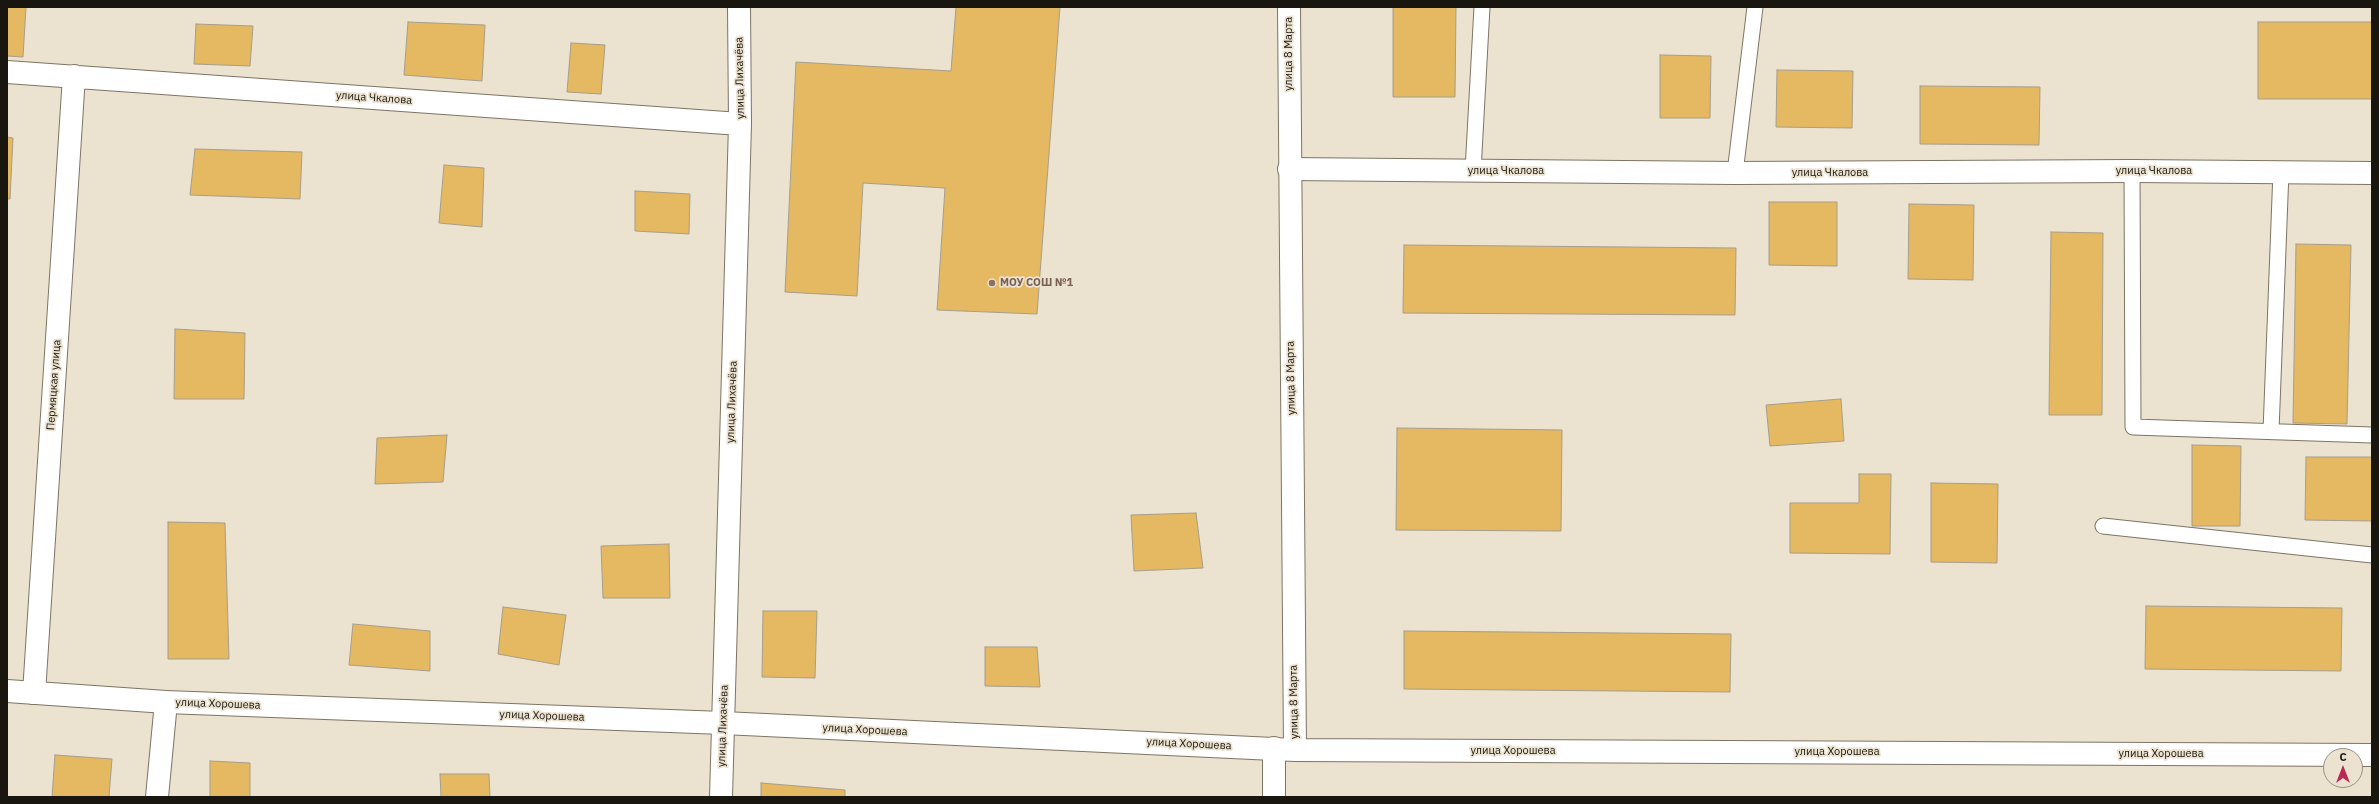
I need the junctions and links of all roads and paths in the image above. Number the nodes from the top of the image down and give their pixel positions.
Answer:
1 (738, 7) edge
2 (1289, 7) edge
3 (1482, 7) edge
4 (1755, 7) edge
5 (7, 72) edge
6 (74, 76) junction
7 (740, 124) junction
8 (1289, 169) junction
9 (1473, 171) junction
10 (2132, 171) junction
11 (2281, 171) junction
12 (2372, 172) edge
13 (1735, 174) junction
14 (2271, 431) junction
15 (2372, 435) edge
16 (2103, 526) dead end
17 (2372, 555) edge
18 (7, 691) edge
19 (34, 693) junction
20 (166, 702) junction
21 (723, 723) junction
22 (1284, 749) junction
23 (2372, 755) edge
24 (158, 797) edge
25 (721, 797) edge
26 (1274, 797) edge

1 - 7 street, улица Лихачёва
2 - 8 street, улица 8 Марта
3 - 9 lane
4 - 13 lane
5 - 6 street, улица Чкалова
6 - 7 street, улица Чкалова
6 - 19 street, Пермяцкая улица
7 - 21 street, улица Лихачёва
8 - 9 street, улица Чкалова
8 - 22 street, улица 8 Марта
9 - 13 street, улица Чкалова
10 - 11 street, улица Чкалова
10 - 13 street, улица Чкалова
10 - 14 lane
11 - 12 street, улица Чкалова
11 - 14 lane
14 - 15 lane
16 - 17 lane
18 - 19 street, улица Хорошева
19 - 20 street, улица Хорошева
20 - 21 street, улица Хорошева
20 - 24 street
21 - 22 street, улица Хорошева
21 - 25 street, улица Лихачёва
22 - 23 street, улица Хорошева
22 - 26 street, улица 8 Марта

